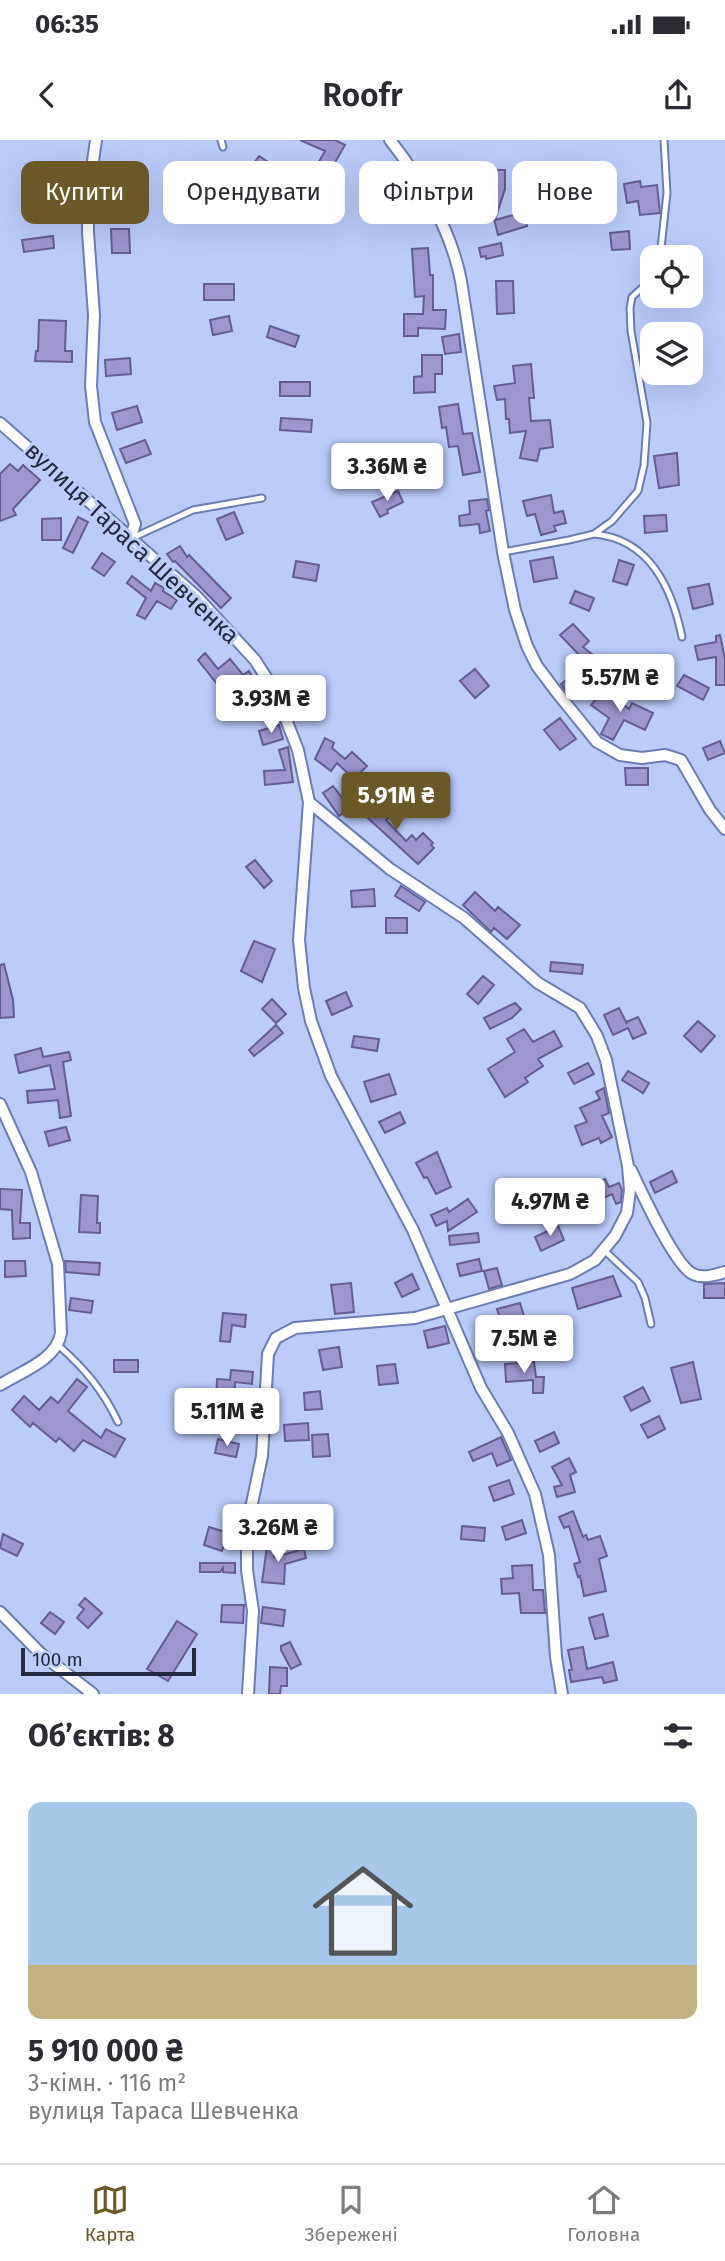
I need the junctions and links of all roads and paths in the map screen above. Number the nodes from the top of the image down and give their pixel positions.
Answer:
1 (96, 140) edge
2 (390, 140) edge
3 (664, 140) edge
4 (661, 245) edge
5 (640, 290) edge
6 (0, 423) edge
7 (262, 498) dead end
8 (594, 534) junction
9 (130, 539) junction
10 (503, 552) junction
11 (682, 637) dead end
12 (309, 802) junction
13 (725, 829) edge
14 (0, 1104) edge
15 (628, 1166) junction
16 (605, 1251) junction
17 (725, 1272) edge
18 (447, 1309) junction
19 (651, 1324) dead end
20 (58, 1345) junction
21 (0, 1385) edge
22 (118, 1422) dead end
23 (3, 1616) edge
24 (93, 1694) edge
25 (248, 1694) edge
26 (562, 1694) edge

1 - 9 street
2 - 10 street
3 - 4 lane
5 - 8 lane
6 - 9 street, вулиця Тараса Шевченка
7 - 9 lane
8 - 10 lane
8 - 11 lane
9 - 12 street, вулиця Тараса Шевченка
10 - 13 street
12 - 15 street
12 - 18 street, вулиця Тараса Шевченка
14 - 20 street
15 - 16 street
15 - 17 street
16 - 18 street
16 - 19 lane
18 - 25 street
18 - 26 street, вулиця Тараса Шевченка
20 - 21 street
20 - 22 lane
23 - 24 street

